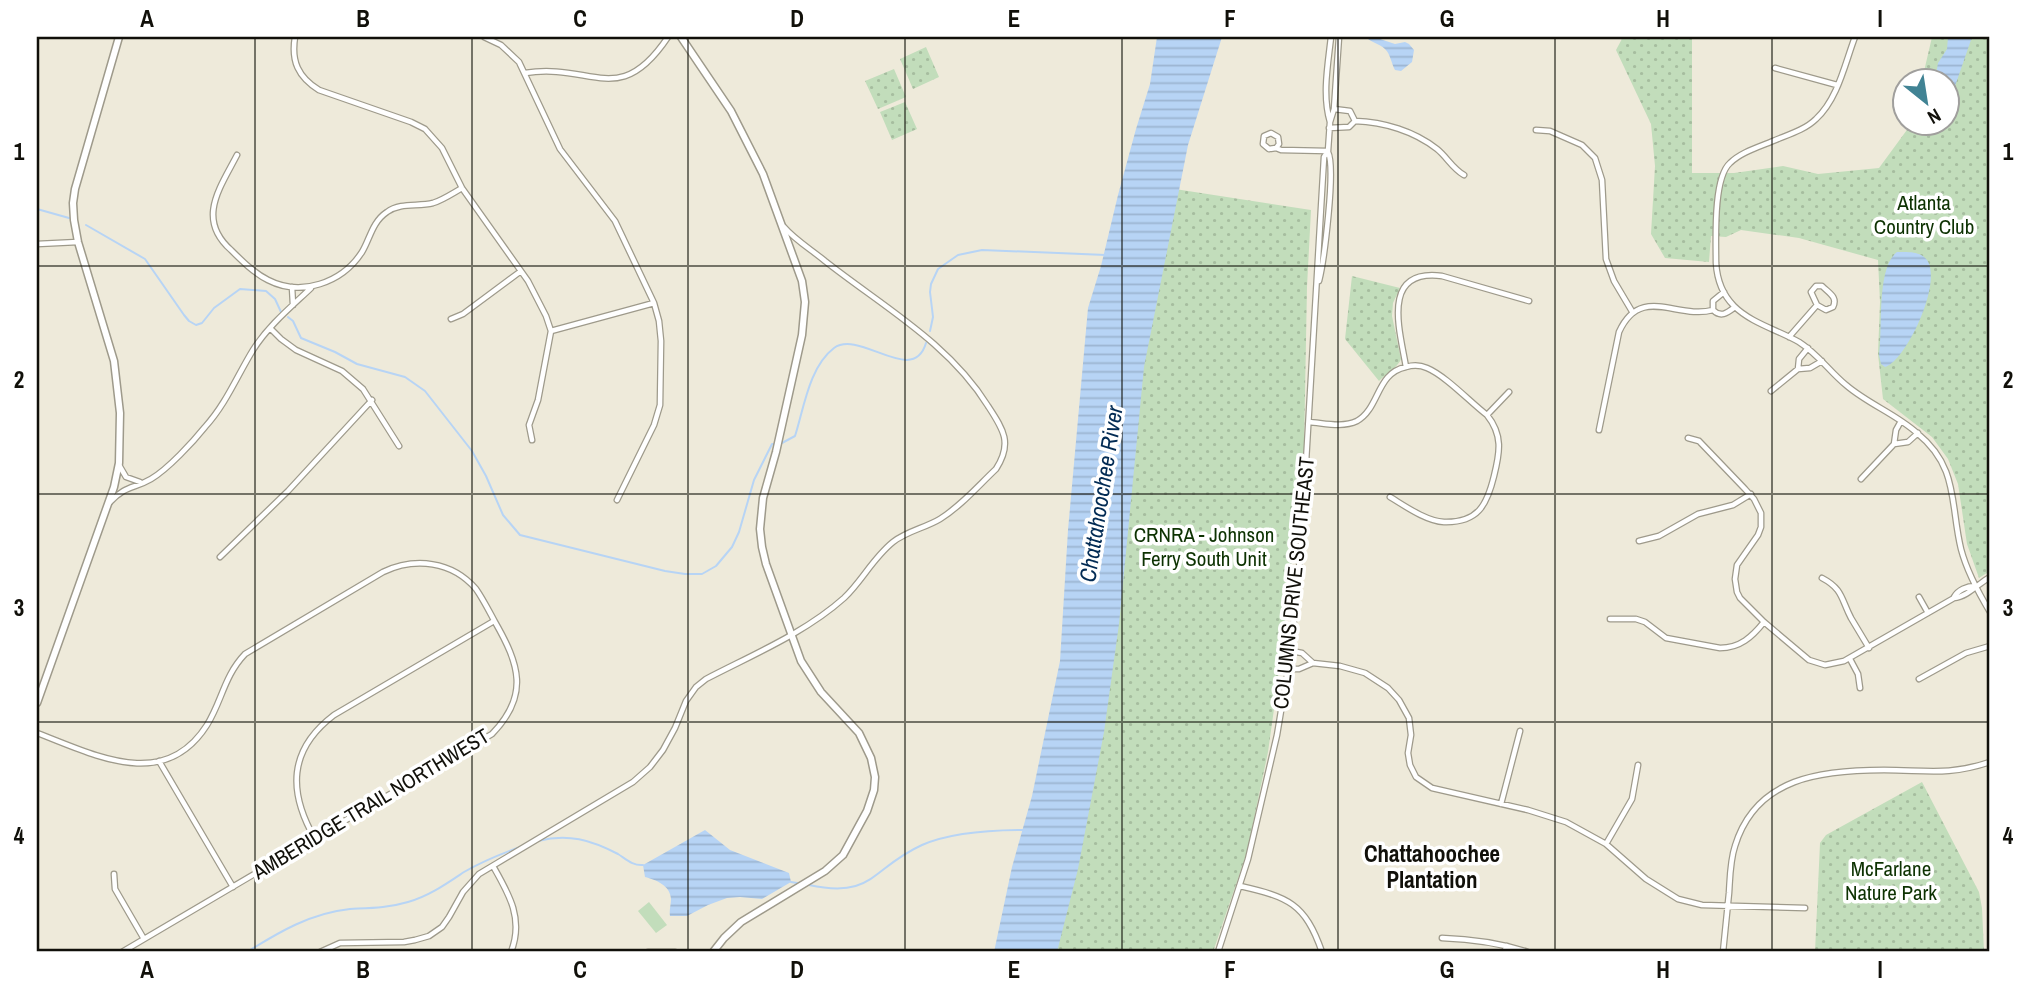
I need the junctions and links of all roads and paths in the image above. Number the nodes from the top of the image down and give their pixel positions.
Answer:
1 (119, 37) edge
2 (295, 37) edge
3 (484, 37) edge
4 (668, 37) edge
5 (681, 37) edge
6 (1331, 37) edge
7 (1339, 37) edge
8 (1855, 37) edge
9 (1775, 68) dead end
10 (525, 73) junction
11 (1837, 85) junction
12 (1334, 109) junction
13 (1355, 121) junction
14 (1330, 122) junction
15 (1329, 128) junction
16 (1536, 130) dead end
17 (1276, 148) dead end
18 (1328, 151) junction
19 (237, 155) dead end
20 (1464, 175) dead end
21 (462, 188) junction
22 (782, 223) junction
23 (78, 242) junction
24 (37, 244) edge
25 (521, 271) junction
26 (292, 287) junction
27 (313, 287) junction
28 (1724, 292) junction
29 (1528, 301) dead end
30 (654, 303) junction
31 (293, 305) junction
32 (1817, 305) junction
33 (1735, 307) junction
34 (1713, 310) junction
35 (1633, 313) junction
36 (450, 319) dead end
37 (271, 328) junction
38 (551, 331) junction
39 (1789, 337) junction
40 (1808, 348) junction
41 (1822, 360) junction
42 (1406, 367) junction
43 (1798, 369) junction
44 (1771, 391) dead end
45 (1508, 392) dead end
46 (372, 400) junction
47 (1487, 415) junction
48 (1901, 421) junction
49 (1309, 422) junction
50 (1599, 430) dead end
51 (1918, 433) junction
52 (1688, 438) dead end
53 (532, 440) dead end
54 (1894, 444) junction
55 (399, 446) dead end
56 (119, 463) junction
57 (1861, 479) dead end
58 (141, 483) junction
59 (1751, 494) junction
60 (1390, 497) dead end
61 (617, 500) dead end
62 (110, 502) junction
63 (1639, 541) dead end
64 (220, 557) dead end
65 (1990, 577) edge
66 (1822, 578) dead end
67 (1975, 586) junction
68 (1919, 597) dead end
69 (1990, 612) edge
70 (1928, 613) junction
71 (1610, 618) dead end
72 (494, 621) junction
73 (1765, 622) junction
74 (792, 634) junction
75 (1869, 648) junction
76 (1989, 648) edge
77 (1291, 651) junction
78 (1850, 659) junction
79 (1313, 663) junction
80 (1288, 669) junction
81 (1919, 680) dead end
82 (1860, 688) dead end
83 (37, 703) edge
84 (1520, 731) dead end
85 (37, 733) edge
86 (159, 761) junction
87 (1990, 762) edge
88 (1638, 765) dead end
89 (1501, 804) junction
90 (315, 839) junction
91 (1606, 844) junction
92 (493, 866) junction
93 (114, 874) dead end
94 (1240, 886) junction
95 (233, 887) junction
96 (1728, 905) junction
97 (1805, 908) dead end
98 (1441, 938) dead end
99 (144, 939) junction
100 (1507, 946) junction
101 (122, 952) edge
102 (320, 952) edge
103 (511, 952) edge
104 (648, 952) edge
105 (675, 952) edge
106 (713, 952) edge
107 (1218, 952) edge
108 (1322, 952) edge
109 (1504, 952) edge
110 (1528, 952) edge
111 (1723, 952) edge

1 - 23 street
2 - 21 street
3 - 10 street
4 - 10 street
5 - 22 street
6 - 14 street, COLUMNS DRIVE SOUTHEAST
7 - 12 street, COLUMNS DRIVE SOUTHEAST
8 - 11 street
9 - 11 street
10 - 30 street
11 - 28 street
12 - 13 street
12 - 14 street, COLUMNS DRIVE SOUTHEAST
13 - 15 street
13 - 20 street
14 - 15 street, COLUMNS DRIVE SOUTHEAST
15 - 18 street, COLUMNS DRIVE SOUTHEAST
16 - 35 street
17 - 18 street
18 - 49 street, COLUMNS DRIVE SOUTHEAST
19 - 26 street
21 - 25 street
21 - 27 street
22 - 74 street
22 - 74 street
23 - 24 street
23 - 56 street
25 - 36 street
25 - 38 street
26 - 27 street
26 - 31 street
27 - 31 street
28 - 33 street
28 - 34 street
29 - 42 street
30 - 38 street
30 - 61 street
31 - 37 street
32 - 32 street
32 - 39 street
33 - 34 street
33 - 39 street
34 - 35 street
35 - 50 street
37 - 46 street
37 - 58 street
38 - 53 street
39 - 40 street
40 - 41 street
40 - 43 street
41 - 43 street
41 - 48 street
42 - 47 street
42 - 49 street
43 - 44 street
45 - 47 street
46 - 55 street
46 - 64 street
47 - 60 street
48 - 51 street
48 - 54 street
49 - 77 street, COLUMNS DRIVE SOUTHEAST
51 - 54 street
51 - 67 street
52 - 59 street
54 - 57 street
56 - 58 street
56 - 62 street
58 - 62 street
59 - 63 street
59 - 73 street
62 - 83 street
65 - 67 street
66 - 75 street
67 - 69 street
67 - 70 street
68 - 70 street
70 - 75 street
71 - 73 street
72 - 86 street, AMBERIDGE TRAIL NORTHWEST
72 - 90 street
72 - 90 street, AMBERIDGE TRAIL NORTHWEST
73 - 78 street
74 - 92 street
74 - 106 street
75 - 78 street
76 - 81 street
77 - 79 street
77 - 80 street, COLUMNS DRIVE SOUTHEAST
78 - 82 street
79 - 80 street
79 - 89 street
80 - 94 street, COLUMNS DRIVE SOUTHEAST
84 - 89 street
85 - 86 street, AMBERIDGE TRAIL NORTHWEST
86 - 95 street
87 - 96 street
88 - 91 street
89 - 91 street
90 - 95 street, AMBERIDGE TRAIL NORTHWEST
91 - 96 street
92 - 102 street
92 - 103 street
93 - 99 street
94 - 107 street, COLUMNS DRIVE SOUTHEAST
94 - 108 street
95 - 99 street, AMBERIDGE TRAIL NORTHWEST
96 - 97 street
96 - 111 street
98 - 100 street
99 - 101 street, AMBERIDGE TRAIL NORTHWEST
100 - 109 street
100 - 110 street
104 - 105 street

